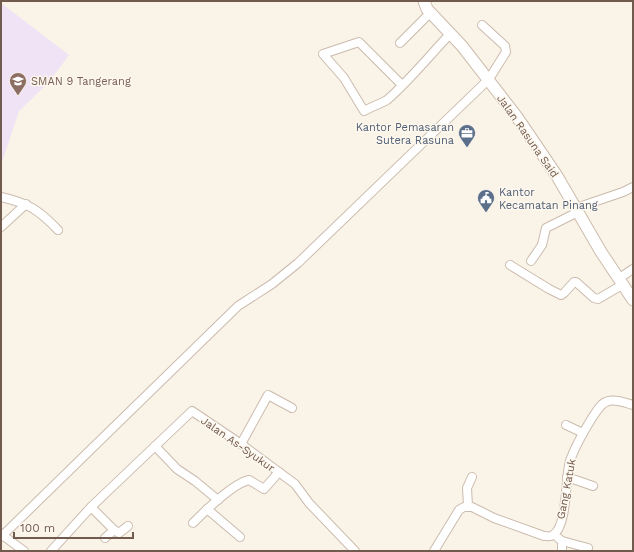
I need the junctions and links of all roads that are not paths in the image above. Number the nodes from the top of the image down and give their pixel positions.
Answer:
1 (424, 1) edge
2 (430, 13) junction
3 (482, 25) dead end
4 (450, 34) junction
5 (400, 43) dead end
6 (489, 79) junction
7 (402, 84) junction
8 (633, 187) edge
9 (1, 197) edge
10 (26, 204) junction
11 (577, 210) junction
12 (1, 227) edge
13 (58, 230) dead end
14 (531, 261) dead end
15 (510, 266) dead end
16 (633, 268) edge
17 (620, 282) junction
18 (632, 296) edge
19 (633, 405) edge
20 (292, 408) dead end
21 (566, 425) dead end
22 (584, 433) junction
23 (241, 444) junction
24 (155, 446) junction
25 (279, 472) junction
26 (567, 476) junction
27 (472, 477) dead end
28 (593, 486) dead end
29 (218, 500) junction
30 (468, 506) junction
31 (91, 507) junction
32 (207, 510) junction
33 (193, 523) dead end
34 (128, 526) dead end
35 (114, 530) junction
36 (554, 534) junction
37 (2, 535) edge
38 (240, 537) dead end
39 (105, 538) dead end
40 (562, 542) junction
41 (588, 548) dead end
42 (24, 551) edge
43 (51, 551) edge
44 (355, 551) edge
45 (434, 551) edge
46 (562, 551) edge

1 - 2 main road, Jalan Rasuna Said
2 - 4 main road, Jalan Rasuna Said
2 - 5 street
3 - 6 street
4 - 6 main road, Jalan Rasuna Said
4 - 7 street
6 - 11 main road, Jalan Rasuna Said
6 - 37 street
7 - 7 street
8 - 11 street
9 - 10 street
10 - 12 street
10 - 13 street
11 - 14 street
11 - 17 main road, Jalan Rasuna Said
15 - 17 street
16 - 17 street
17 - 18 main road, Jalan Rasuna Said
19 - 22 street, Gang Katuk
20 - 23 street
21 - 22 street
22 - 26 street, Gang Katuk
23 - 24 street, Jalan As-Syukur
23 - 25 street, Jalan As-Syukur
24 - 29 street
24 - 31 street, Jalan As-Syukur
25 - 29 street
25 - 44 street, Jalan As-Syukur
26 - 28 street
26 - 36 street, Gang Katuk
27 - 30 street
29 - 32 street
30 - 36 street, Gang Katuk
30 - 45 street
31 - 35 street
31 - 43 street, Jalan As-Syukur
32 - 33 street
32 - 38 street
34 - 35 street
35 - 39 street
36 - 40 street
37 - 42 street
40 - 41 street
40 - 46 street

